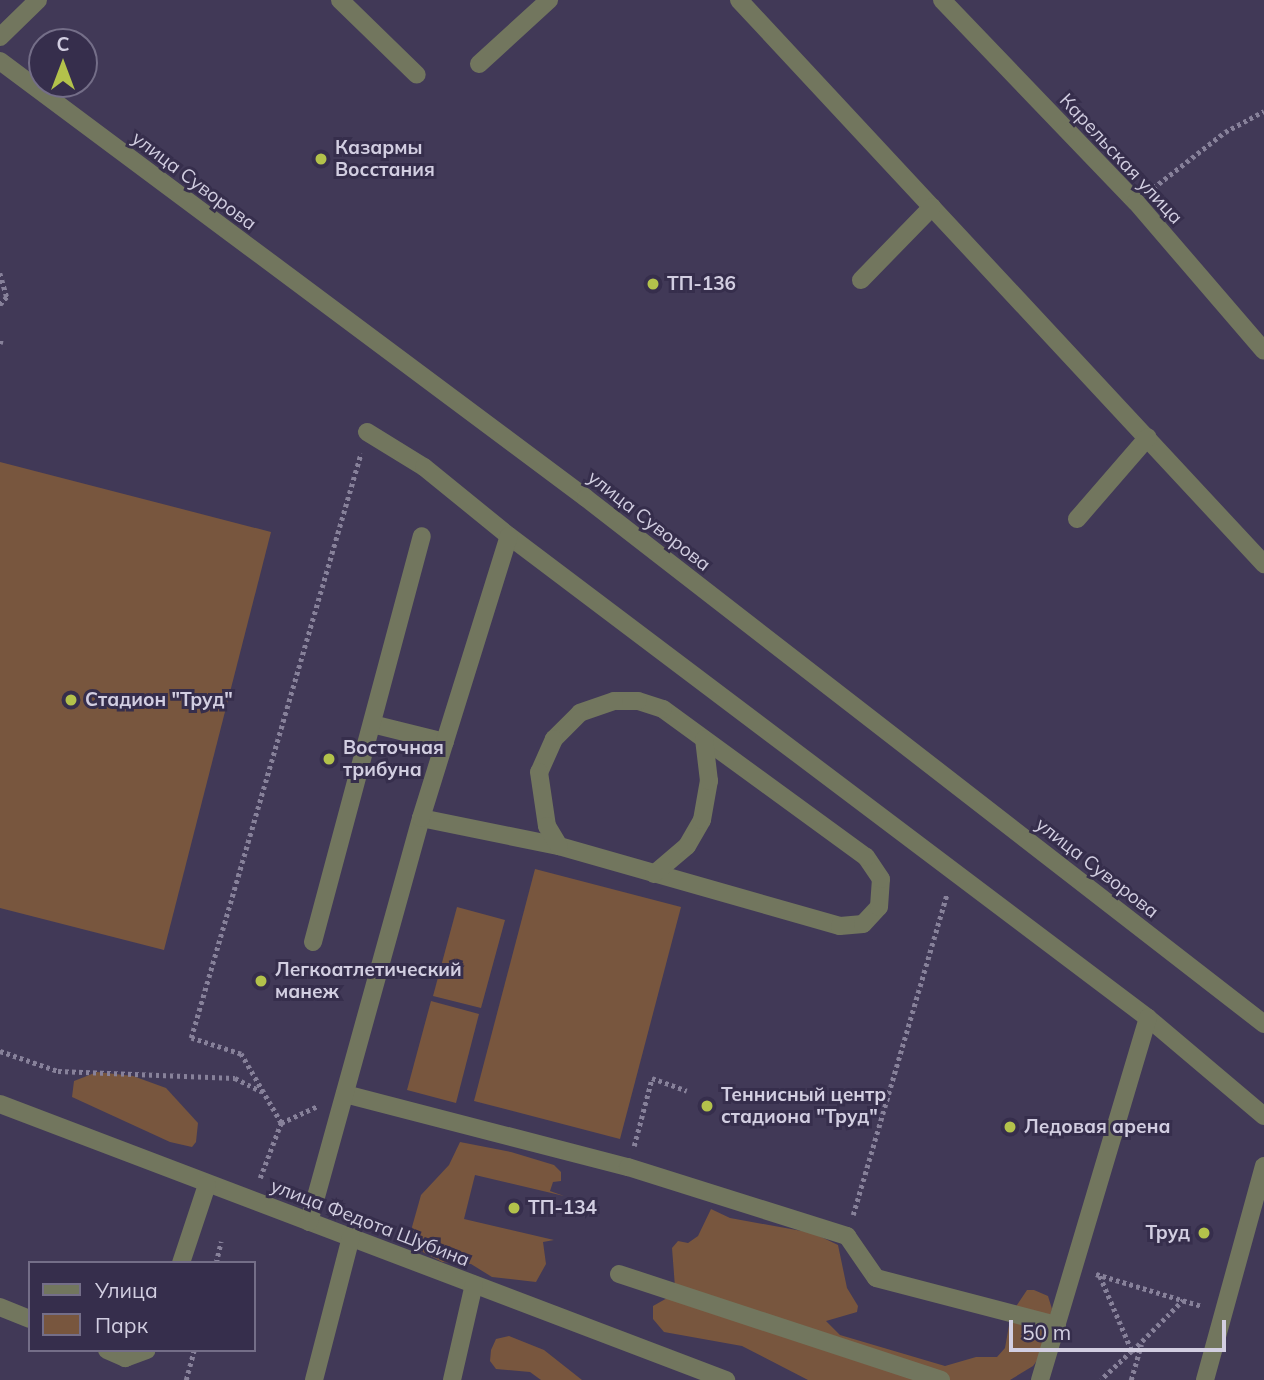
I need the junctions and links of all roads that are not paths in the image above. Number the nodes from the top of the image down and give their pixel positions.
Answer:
1 (38, 0) edge
2 (340, 0) edge
3 (549, 0) edge
4 (739, 0) edge
5 (942, 0) edge
6 (0, 37) edge
7 (0, 61) edge
8 (480, 64) dead end
9 (416, 75) dead end
10 (932, 207) junction
11 (861, 280) dead end
12 (1264, 351) edge
13 (367, 432) road end
14 (1148, 437) junction
15 (1077, 519) dead end
16 (422, 536) dead end
17 (509, 536) junction
18 (1264, 564) edge
19 (372, 724) junction
20 (704, 739) junction
21 (445, 742) junction
22 (421, 818) junction
23 (559, 846) junction
24 (654, 874) junction
25 (313, 942) dead end
26 (1148, 1018) junction
27 (1264, 1024) edge
28 (345, 1094) junction
29 (0, 1104) edge
30 (1264, 1116) edge
31 (1264, 1166) edge
32 (207, 1185) junction
33 (309, 1222) junction
34 (1256, 1223) edge
35 (351, 1237) junction
36 (182, 1261) edge
37 (619, 1274) dead end
38 (474, 1284) junction
39 (0, 1307) edge
40 (28, 1318) edge
41 (1057, 1325) junction
42 (112, 1352) edge
43 (141, 1352) edge
44 (314, 1380) edge
45 (452, 1380) edge
46 (726, 1380) edge
47 (941, 1380) edge
48 (1040, 1380) edge
49 (1205, 1380) edge

1 - 6 street
2 - 9 street
3 - 8 street
4 - 10 street
5 - 12 street, Карельская улица
7 - 27 street, улица Суворова
10 - 11 street
10 - 14 street
13 - 17 street
14 - 15 street
14 - 18 street
16 - 19 street
17 - 21 street
17 - 26 street
19 - 21 street
19 - 25 street
20 - 23 street
20 - 24 street
20 - 24 street
21 - 22 street
22 - 23 street
22 - 28 street
23 - 24 street
26 - 30 street
26 - 41 street
28 - 33 street
28 - 41 street
29 - 32 street, улица Федота Шубина
31 - 34 street
32 - 33 street, улица Федота Шубина
32 - 36 street
33 - 35 street, улица Федота Шубина
34 - 49 street
35 - 38 street, улица Федота Шубина
35 - 44 street
37 - 47 street
38 - 45 street
38 - 46 street, улица Федота Шубина
39 - 40 street
41 - 48 street
42 - 43 street

